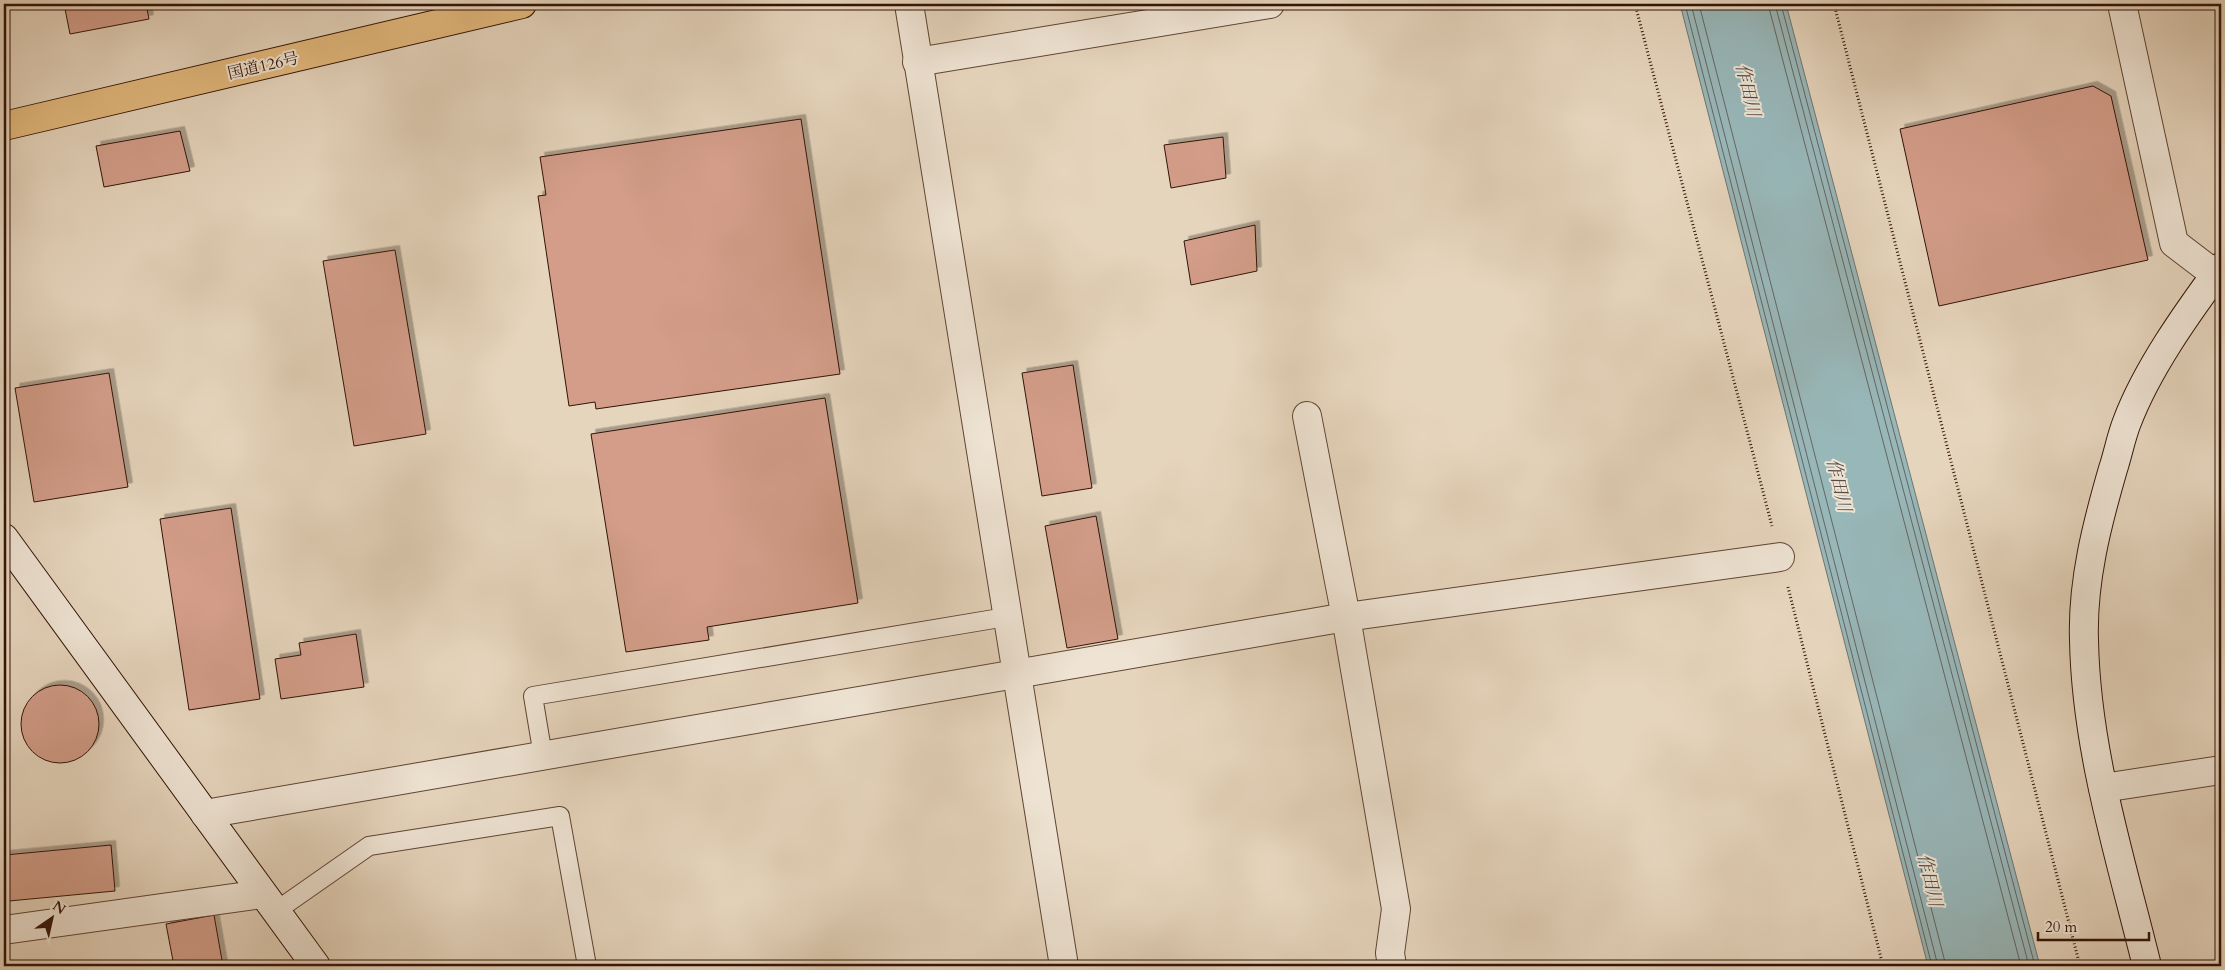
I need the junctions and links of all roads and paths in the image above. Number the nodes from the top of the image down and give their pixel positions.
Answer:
1 (522, 4) edge
2 (909, 4) edge
3 (1270, 4) edge
4 (1635, 4) edge
5 (1834, 4) edge
6 (2122, 4) edge
7 (917, 62) junction
8 (4, 126) edge
9 (2218, 271) edge
10 (1306, 416) dead end
11 (4, 538) edge
12 (1780, 557) junction
13 (1006, 617) junction
14 (1346, 617) junction
15 (1016, 676) junction
16 (543, 756) junction
17 (2221, 770) edge
18 (2103, 788) junction
19 (205, 814) junction
20 (269, 903) junction
21 (4, 930) edge
22 (316, 966) edge
23 (587, 966) edge
24 (1064, 966) edge
25 (1392, 966) edge
26 (1883, 966) edge
27 (2080, 966) edge
28 (2147, 966) edge

1 - 8 highway, 国道126号
2 - 7 street
3 - 7 street
4 - 12 path
5 - 27 path
6 - 9 street
7 - 13 street
9 - 18 street
10 - 14 street
11 - 19 street
12 - 14 street
12 - 26 path
13 - 15 street
13 - 16 lane
14 - 15 street
14 - 25 street
15 - 16 street
15 - 24 street
16 - 19 street
17 - 18 street
18 - 28 street
19 - 20 street
20 - 21 street
20 - 22 street
20 - 23 lane

